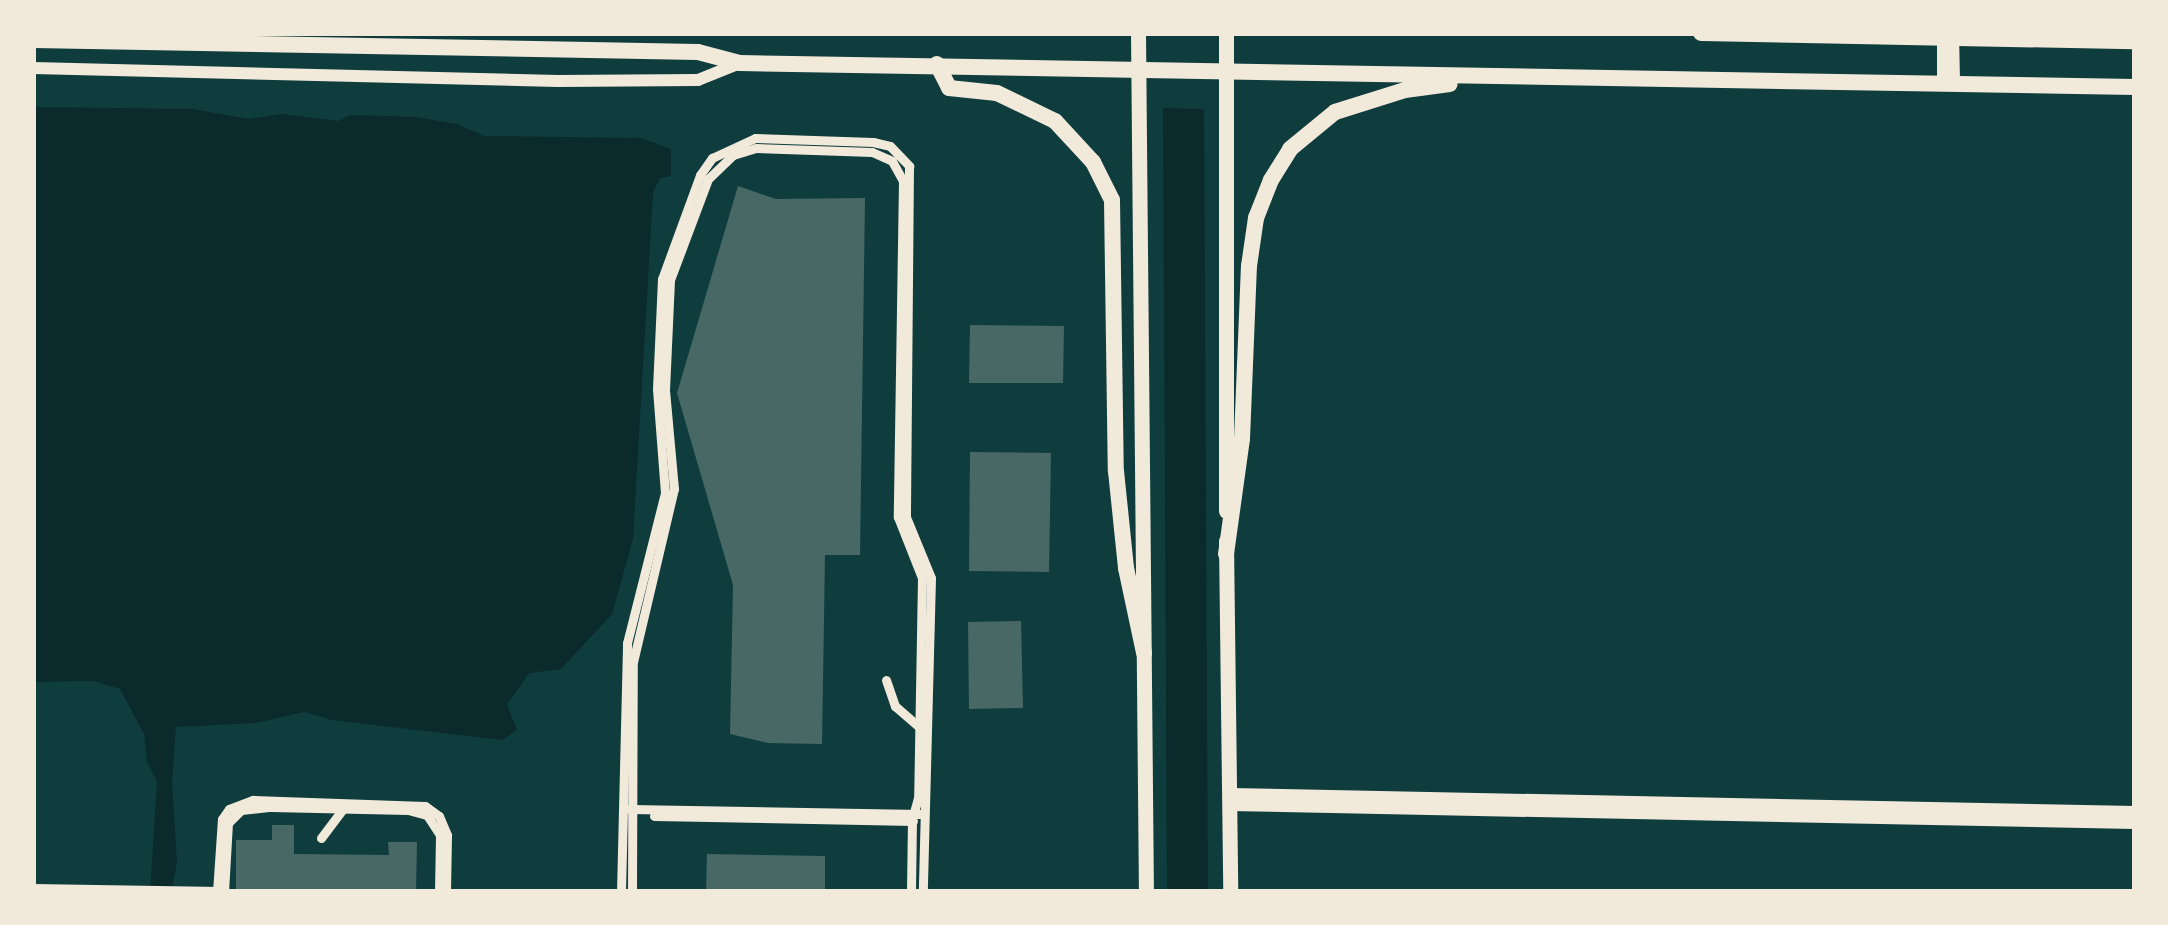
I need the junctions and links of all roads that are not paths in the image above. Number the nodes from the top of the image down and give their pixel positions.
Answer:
1 (1138, 33) edge
2 (1226, 33) edge
3 (1701, 33) edge
4 (1948, 35) edge
5 (33, 40) edge
6 (2135, 41) edge
7 (740, 63) junction
8 (937, 64) junction
9 (1138, 67) junction
10 (1226, 67) junction
11 (33, 68) edge
12 (1496, 75) junction
13 (1948, 82) junction
14 (2135, 86) edge
15 (1226, 554) junction
16 (1144, 653) junction
17 (886, 680) dead end
18 (919, 728) junction
19 (929, 737) junction
20 (1229, 800) junction
21 (345, 805) junction
22 (2135, 812) edge
23 (629, 813) junction
24 (919, 818) junction
25 (2135, 823) edge
26 (320, 838) dead end
27 (33, 888) edge
28 (150, 890) edge
29 (171, 890) edge
30 (220, 891) edge
31 (442, 892) edge
32 (621, 892) edge
33 (632, 892) edge
34 (911, 892) edge
35 (923, 892) edge
36 (1146, 892) edge
37 (1230, 892) edge

1 - 9 main road
2 - 10 main road
3 - 4 highway
4 - 6 highway
4 - 13 street
5 - 7 highway
7 - 8 highway
7 - 11 street
8 - 9 highway
8 - 16 highway
9 - 10 highway
9 - 16 main road
10 - 12 highway
10 - 15 main road
12 - 13 highway
12 - 15 highway
13 - 14 highway
15 - 20 main road
16 - 36 main road
17 - 18 street
18 - 19 street
18 - 23 street
18 - 24 street
19 - 23 street
19 - 24 street
20 - 22 street
20 - 25 street
20 - 37 main road
21 - 26 street
21 - 30 street
21 - 31 street
23 - 24 street
23 - 32 street
23 - 33 street
24 - 34 street
24 - 35 street
27 - 28 street
28 - 29 street
29 - 30 street

